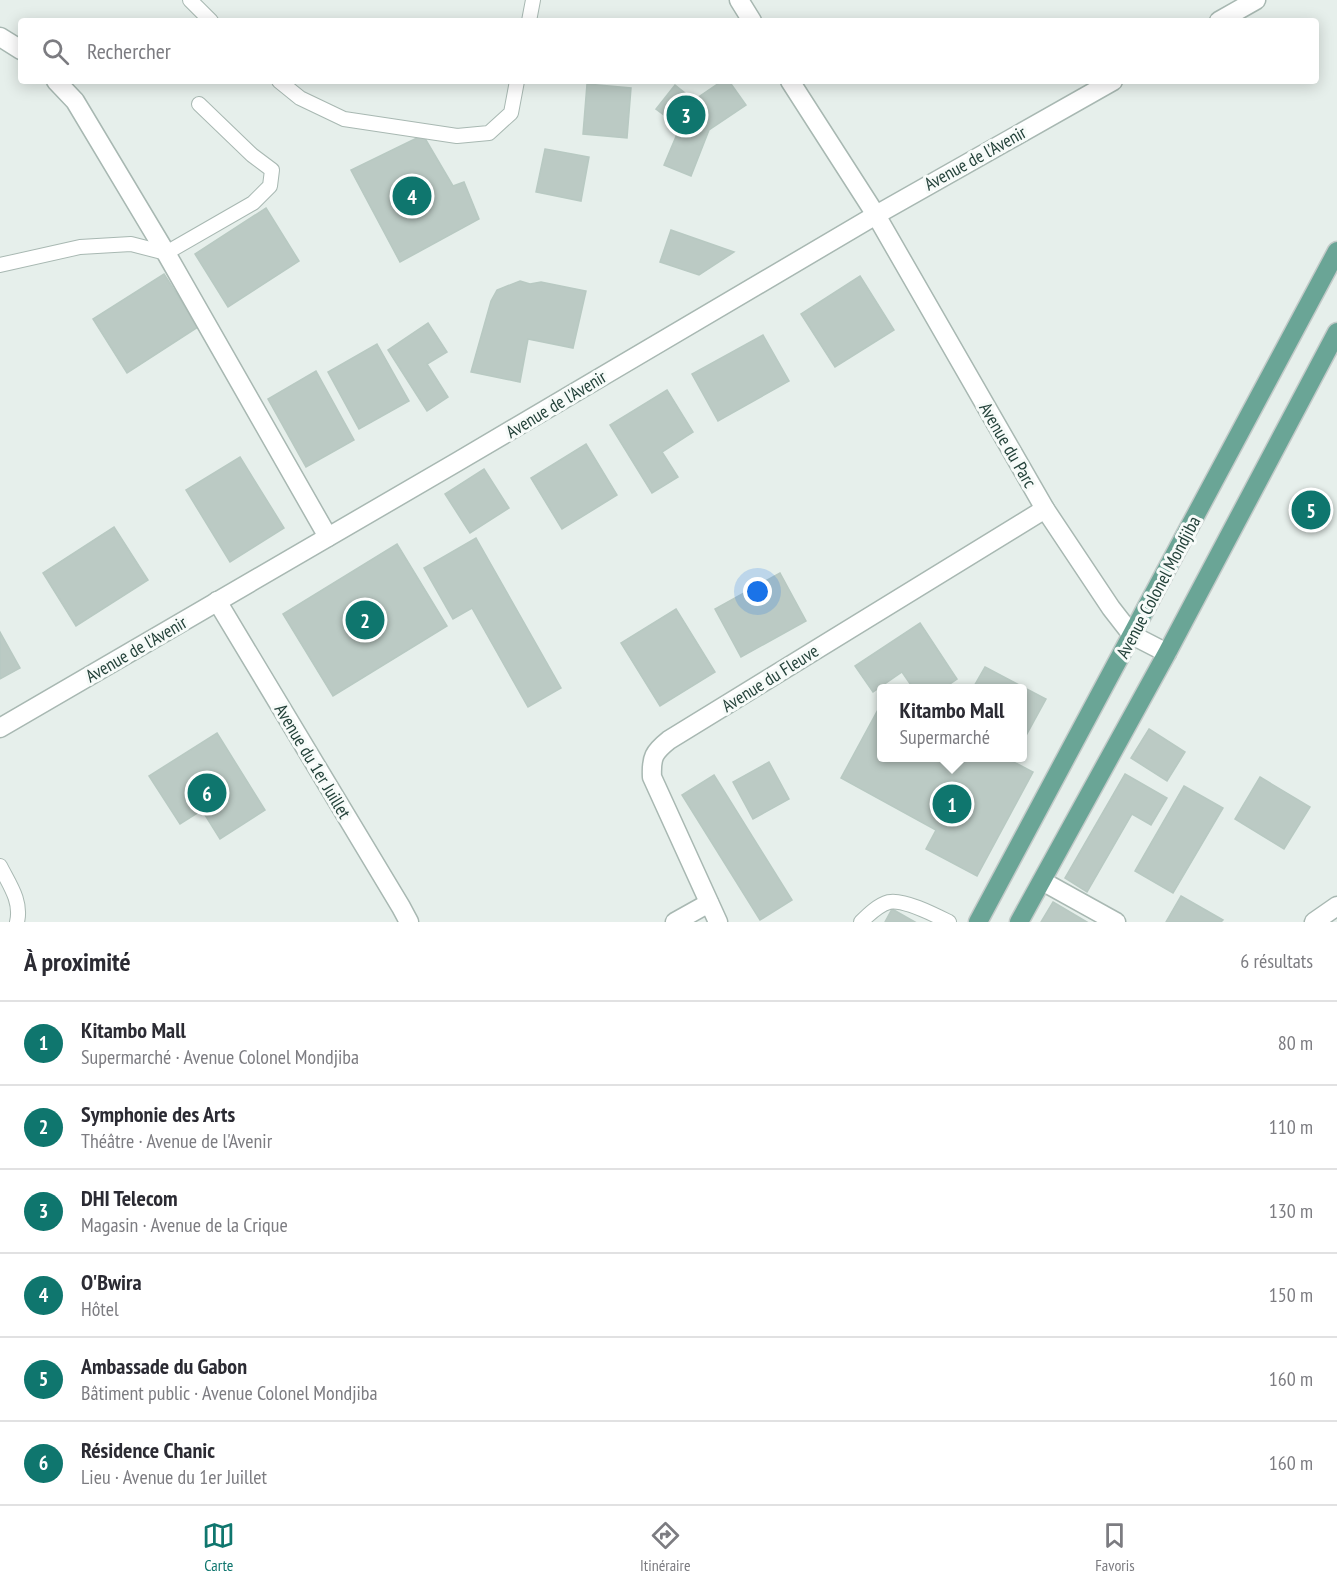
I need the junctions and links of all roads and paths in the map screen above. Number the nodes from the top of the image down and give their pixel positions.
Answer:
1 (190, 0) edge
2 (533, 0) edge
3 (739, 0) edge
4 (1256, 0) edge
5 (209, 18) edge
6 (530, 18) edge
7 (750, 18) edge
8 (1224, 18) edge
9 (0, 37) edge
10 (18, 48) edge
11 (59, 84) edge
12 (283, 84) edge
13 (516, 84) edge
14 (792, 84) edge
15 (1108, 84) edge
16 (199, 104) dead end
17 (876, 215) junction
18 (1337, 251) edge
19 (166, 253) junction
20 (0, 265) edge
21 (1337, 332) edge
22 (1045, 508) junction
23 (328, 537) junction
24 (217, 601) junction
25 (1132, 634) junction
26 (1167, 653) junction
27 (0, 728) edge
28 (0, 866) edge
29 (1042, 881) junction
30 (709, 903) junction
31 (1337, 906) edge
32 (17, 922) edge
33 (409, 922) edge
34 (675, 922) edge
35 (718, 922) edge
36 (861, 922) edge
37 (949, 922) edge
38 (978, 922) edge
39 (1019, 922) edge
40 (1116, 922) edge
41 (1314, 922) edge

1 - 5 lane
2 - 6 lane
3 - 7 street
4 - 8 street
9 - 10 street
11 - 19 street
12 - 13 lane
14 - 17 street, Avenue du Parc
15 - 17 street, Avenue de l'Avenir
16 - 19 lane
17 - 22 street, Avenue du Parc
17 - 23 street, Avenue de l'Avenir
18 - 25 main road, Avenue Colonel Mondjiba
19 - 20 lane
19 - 23 street
21 - 26 main road
22 - 25 street, Avenue du Parc
22 - 30 street, Avenue du Fleuve
23 - 24 street, Avenue de l'Avenir
24 - 27 street, Avenue de l'Avenir
24 - 33 street, Avenue du 1er Juillet
25 - 26 street, Avenue du Parc
25 - 38 main road, Avenue Colonel Mondjiba
26 - 29 main road
28 - 32 lane
29 - 39 main road
29 - 40 street
30 - 34 street
30 - 35 street, Avenue du Fleuve
31 - 41 street
36 - 37 lane

